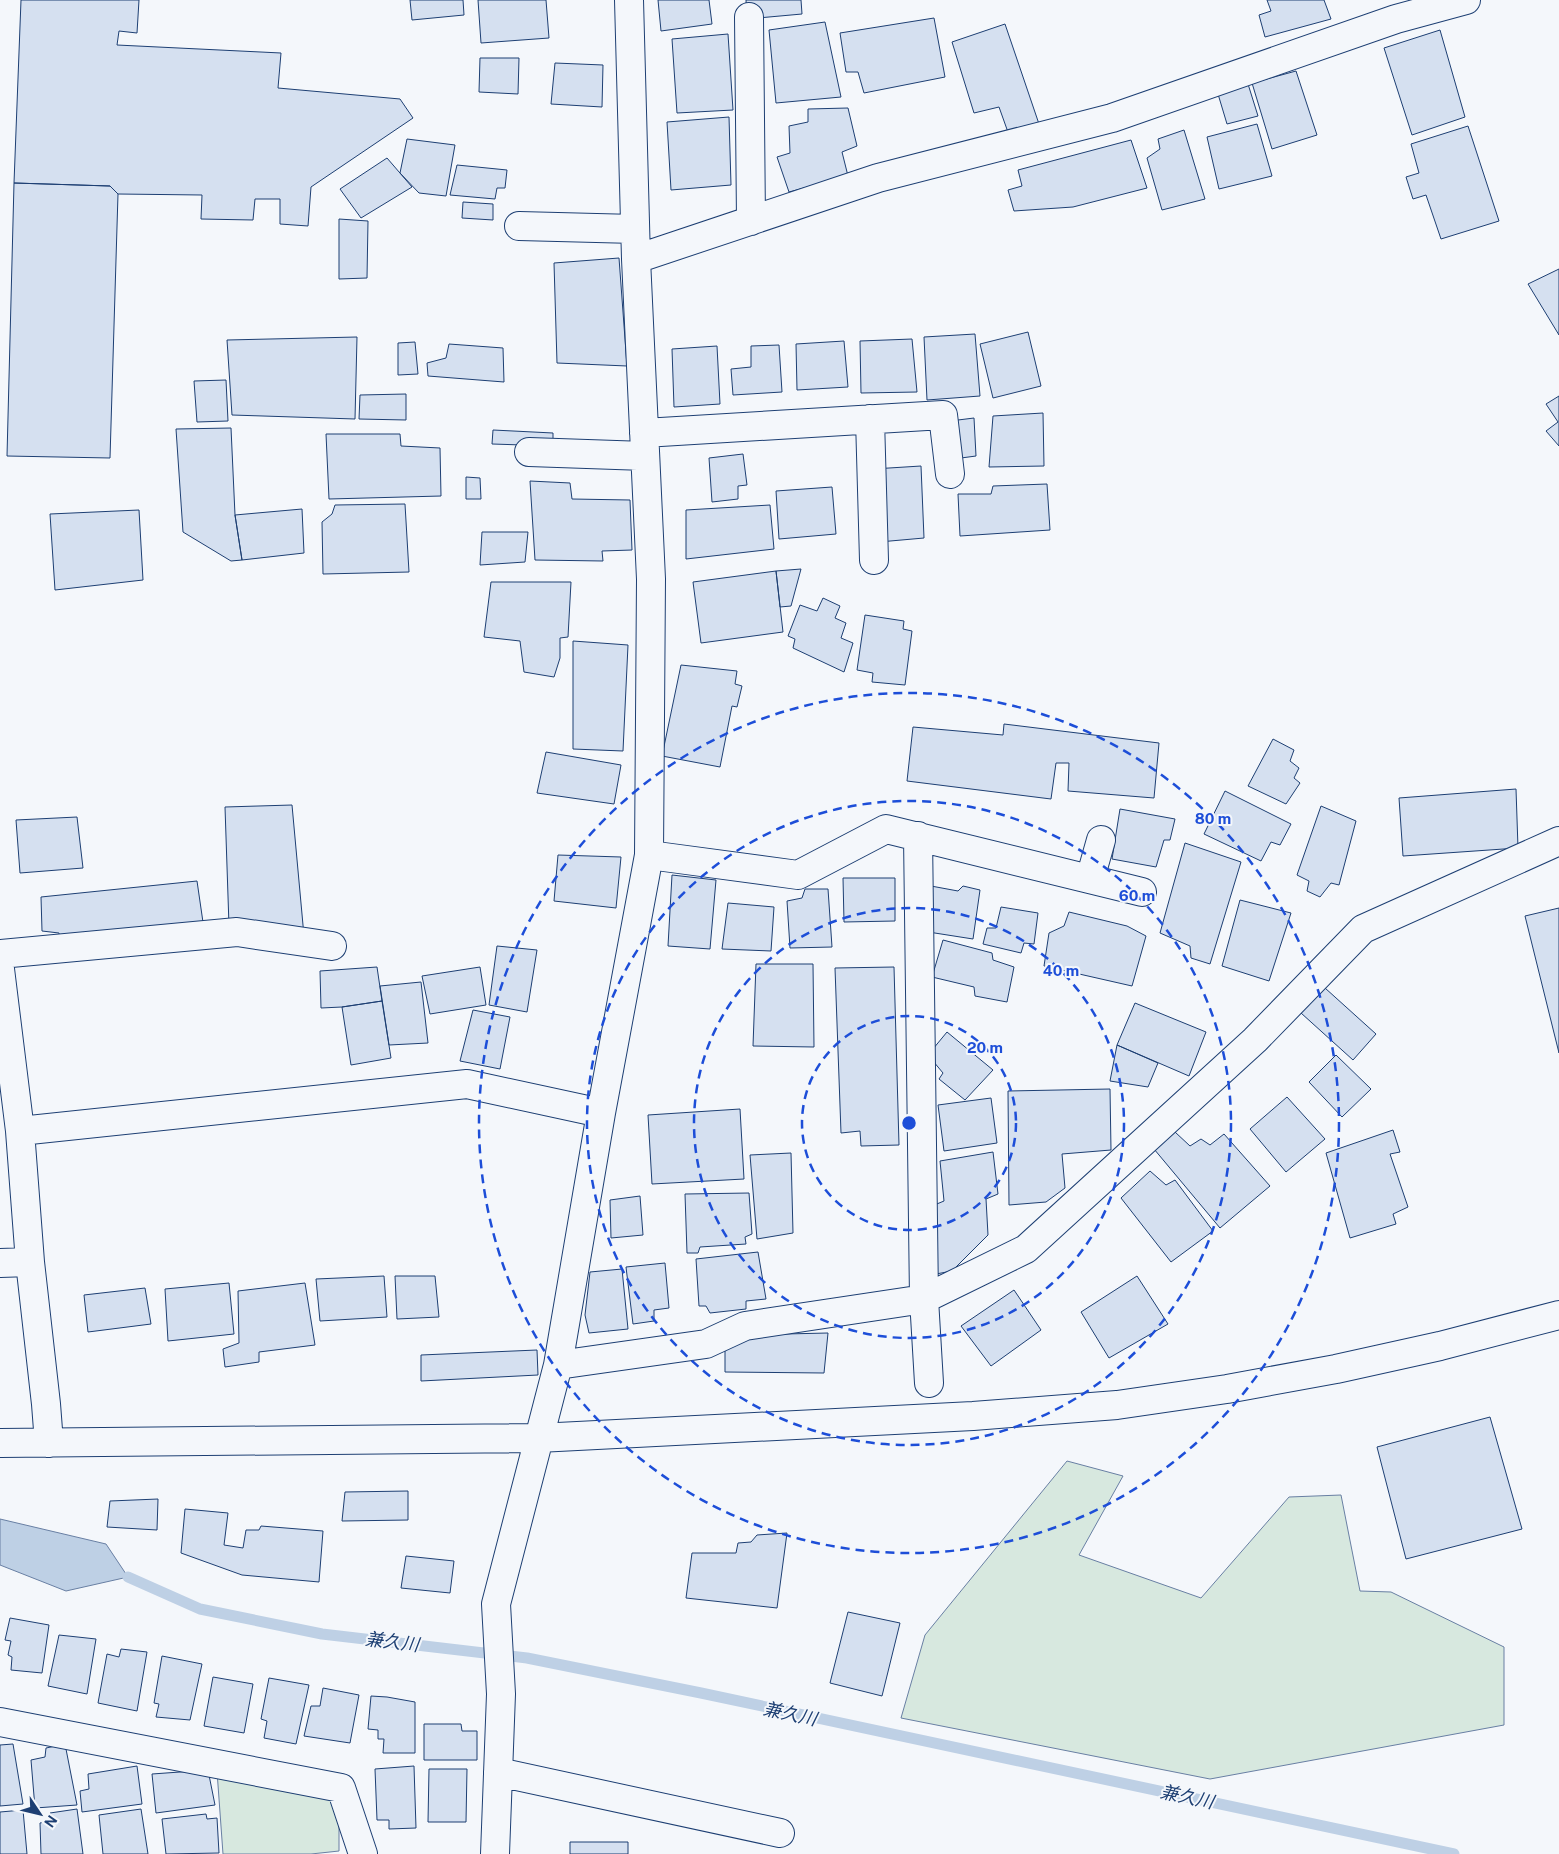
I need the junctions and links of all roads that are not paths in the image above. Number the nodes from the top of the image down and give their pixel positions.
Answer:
1 (629, 0) edge
2 (1466, 0) edge
3 (1393, 10) edge
4 (749, 17) dead end
5 (751, 221) junction
6 (519, 226) dead end
7 (635, 229) junction
8 (636, 259) junction
9 (870, 419) junction
10 (644, 444) junction
11 (529, 452) dead end
12 (950, 474) dead end
13 (874, 560) dead end
14 (918, 836) junction
15 (1101, 840) dead end
16 (1559, 841) edge
17 (649, 855) junction
18 (1090, 879) junction
19 (1142, 892) dead end
20 (332, 946) dead end
21 (0, 954) edge
22 (0, 969) edge
23 (600, 1113) junction
24 (20, 1131) junction
25 (30, 1262) junction
26 (0, 1263) edge
27 (924, 1300) junction
28 (1559, 1315) edge
29 (558, 1365) junction
30 (929, 1383) dead end
31 (538, 1438) junction
32 (0, 1443) edge
33 (49, 1443) junction
34 (0, 1722) edge
35 (498, 1772) junction
36 (780, 1833) dead end
37 (363, 1854) edge
38 (495, 1854) edge

1 - 7 street
2 - 3 street
3 - 5 street
4 - 5 street
5 - 8 street
6 - 7 street
7 - 8 street
8 - 10 street
9 - 10 street
9 - 12 street
9 - 13 street
10 - 11 street
10 - 17 street
14 - 17 street
14 - 18 street
14 - 27 street
15 - 18 street
16 - 27 street
17 - 23 street
18 - 19 street
20 - 21 street
22 - 24 street
23 - 24 street
23 - 29 street
24 - 25 street
25 - 26 street
25 - 33 street
27 - 29 street
27 - 30 street
28 - 31 street
29 - 31 street
31 - 33 street
31 - 35 street
32 - 33 street
34 - 37 street
35 - 36 street
35 - 38 street

